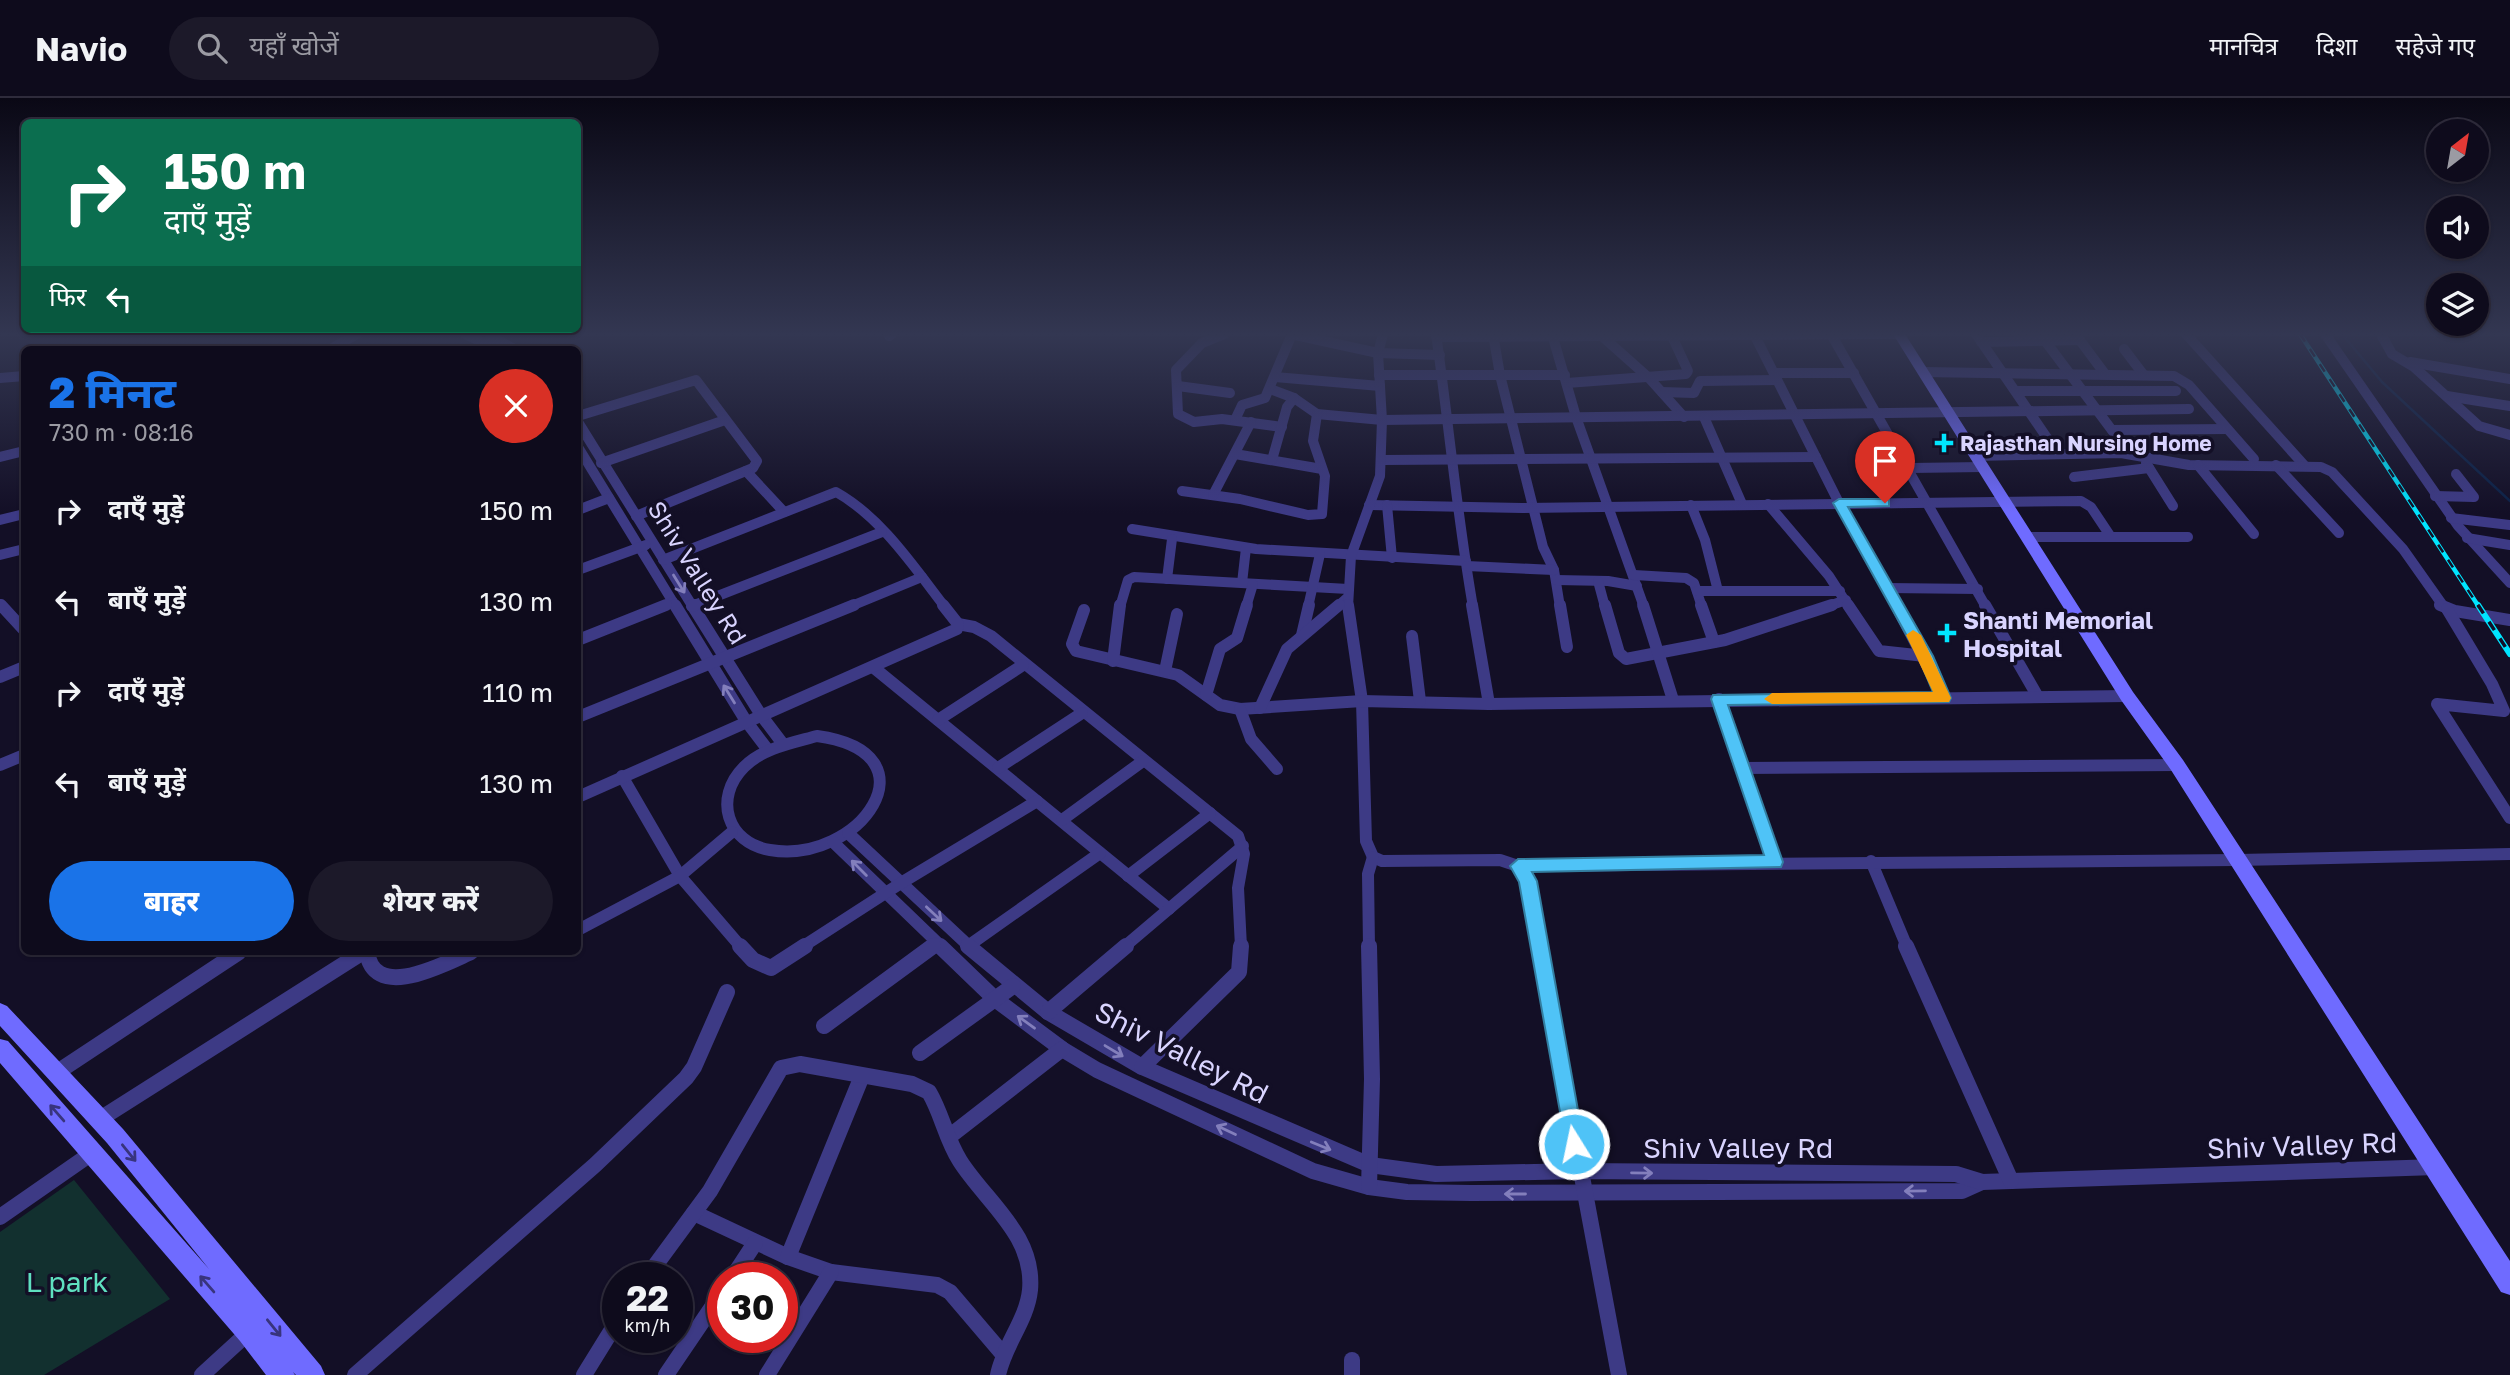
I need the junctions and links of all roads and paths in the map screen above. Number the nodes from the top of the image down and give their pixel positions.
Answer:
1 (648, 394) edge
2 (707, 394) edge
3 (1178, 394) edge
4 (1267, 394) edge
5 (1282, 394) edge
6 (1380, 394) edge
7 (1443, 394) edge
8 (1505, 394) edge
9 (1570, 394) edge
10 (1663, 394) edge
11 (1784, 394) edge
12 (1866, 394) edge
13 (1936, 394) edge
14 (2018, 394) edge
15 (2084, 394) edge
16 (2142, 394) edge
17 (2195, 394) edge
18 (2240, 394) edge
19 (2370, 394) edge
20 (2444, 394) edge
21 (2447, 396) junction
22 (1294, 398) junction
23 (2510, 406) edge
24 (2189, 409) dead end
25 (2155, 410) junction
26 (2097, 411) junction
27 (2031, 413) junction
28 (1317, 414) junction
29 (1949, 414) junction
30 (581, 415) edge
31 (1795, 415) junction
32 (1879, 415) junction
33 (1576, 417) junction
34 (1684, 417) junction
35 (1704, 417) junction
36 (1511, 419) junction
37 (725, 420) junction
38 (1235, 420) junction
39 (1382, 420) junction
40 (1447, 420) junction
41 (1251, 422) junction
42 (581, 427) edge
43 (1282, 427) junction
44 (2227, 429) junction
45 (2112, 430) junction
46 (2171, 430) junction
47 (2510, 435) edge
48 (21, 452) edge
49 (581, 452) edge
50 (2099, 453) junction
51 (1235, 454) junction
52 (2058, 454) junction
53 (2134, 454) junction
54 (0, 457) edge
55 (1816, 457) junction
56 (1723, 458) junction
57 (2254, 459) dead end
58 (1272, 460) junction
59 (1382, 460) junction
60 (1522, 460) junction
61 (1592, 460) junction
62 (1454, 461) junction
63 (1979, 461) junction
64 (601, 463) junction
65 (2198, 465) junction
66 (2276, 465) junction
67 (2305, 466) junction
68 (1910, 468) junction
69 (2149, 468) junction
70 (1322, 470) junction
71 (746, 471) junction
72 (2114, 474) junction
73 (2455, 474) dead end
74 (2074, 477) dead end
75 (1182, 491) dead end
76 (1213, 495) junction
77 (2435, 496) junction
78 (609, 498) junction
79 (2006, 501) junction
80 (1839, 503) junction
81 (1930, 503) junction
82 (1742, 504) junction
83 (1768, 504) junction
84 (1369, 505) junction
85 (1387, 505) junction
86 (1607, 505) junction
87 (1691, 505) junction
88 (2173, 506) dead end
89 (1456, 508) junction
90 (1534, 508) junction
91 (581, 509) edge
92 (784, 512) junction
93 (21, 515) edge
94 (636, 516) junction
95 (2451, 518) junction
96 (0, 520) edge
97 (2510, 525) edge
98 (1132, 529) dead end
99 (882, 532) junction
100 (2339, 533) dead end
101 (2254, 534) dead end
102 (2029, 537) junction
103 (2112, 537) junction
104 (2188, 537) dead end
105 (2466, 538) junction
106 (1172, 539) junction
107 (653, 542) junction
108 (2510, 545) edge
109 (639, 547) junction
110 (1246, 548) junction
111 (21, 550) edge
112 (1320, 554) junction
113 (0, 555) edge
114 (1351, 556) junction
115 (1392, 558) junction
116 (663, 559) junction
117 (1467, 564) junction
118 (581, 569) edge
119 (1555, 575) junction
120 (922, 578) junction
121 (1167, 579) junction
122 (1598, 580) junction
123 (1636, 580) junction
124 (1247, 583) junction
125 (2510, 583) edge
126 (1310, 588) junction
127 (1887, 588) junction
128 (1978, 589) junction
129 (1697, 591) junction
130 (1718, 591) junction
131 (1348, 593) junction
132 (1843, 596) junction
133 (673, 602) junction
134 (692, 606) junction
135 (2447, 609) junction
136 (1084, 610) dead end
137 (3, 611) edge
138 (1177, 614) dead end
139 (2510, 620) edge
140 (958, 624) junction
141 (21, 627) edge
142 (1301, 635) junction
143 (1412, 636) dead end
144 (581, 639) edge
145 (1714, 642) junction
146 (1567, 647) dead end
147 (1658, 653) junction
148 (1925, 656) junction
149 (725, 657) junction
150 (1113, 661) junction
151 (710, 663) junction
152 (1023, 665) junction
153 (873, 667) junction
154 (21, 668) edge
155 (1166, 671) junction
156 (0, 677) edge
157 (1206, 695) junction
158 (2127, 696) junction
159 (2038, 697) junction
160 (1944, 698) junction
161 (1719, 699) junction
162 (1673, 700) junction
163 (1362, 701) junction
164 (1420, 701) junction
165 (1489, 704) junction
166 (1260, 708) junction
167 (1240, 709) junction
168 (1082, 713) junction
169 (761, 715) junction
170 (581, 716) edge
171 (938, 720) junction
172 (746, 721) junction
173 (783, 744) junction
174 (768, 750) junction
175 (21, 756) edge
176 (1143, 761) junction
177 (0, 765) edge
178 (2177, 765) junction
179 (998, 768) junction
180 (1741, 768) junction
181 (1277, 769) dead end
182 (622, 776) junction
183 (581, 796) edge
184 (1037, 801) junction
185 (1210, 813) junction
186 (2510, 818) edge
187 (1062, 820) junction
188 (732, 832) junction
189 (848, 833) junction
190 (833, 842) junction
191 (1243, 846) junction
192 (1100, 853) junction
193 (2510, 854) edge
194 (1373, 857) junction
195 (2238, 860) junction
196 (1871, 861) junction
197 (1774, 862) junction
198 (1518, 866) junction
199 (680, 876) junction
200 (1128, 876) junction
201 (901, 883) junction
202 (885, 894) junction
203 (1169, 909) junction
204 (581, 928) edge
205 (937, 943) junction
206 (968, 946) junction
207 (234, 955) edge
208 (360, 955) edge
209 (366, 955) edge
210 (464, 955) edge
211 (1013, 986) junction
212 (727, 992) dead end
213 (995, 999) junction
214 (0, 1012) edge
215 (1048, 1012) junction
216 (824, 1026) dead end
217 (0, 1048) edge
218 (1062, 1049) junction
219 (920, 1053) dead end
220 (1142, 1068) junction
221 (56, 1073) junction
222 (862, 1076) junction
223 (100, 1119) junction
224 (950, 1136) junction
225 (92, 1153) junction
226 (1370, 1166) junction
227 (2436, 1167) junction
228 (1578, 1171) junction
229 (2011, 1181) junction
230 (1982, 1182) junction
231 (1369, 1187) junction
232 (1583, 1194) junction
233 (694, 1213) junction
234 (0, 1217) edge
235 (755, 1243) junction
236 (788, 1257) junction
237 (658, 1262) edge
238 (743, 1262) edge
239 (831, 1272) junction
240 (2510, 1283) edge
241 (707, 1315) edge
242 (249, 1332) junction
243 (602, 1346) edge
244 (1002, 1353) junction
245 (202, 1375) edge
246 (282, 1375) edge
247 (312, 1375) edge
248 (355, 1375) edge
249 (584, 1375) edge
250 (666, 1375) edge
251 (767, 1375) edge
252 (998, 1375) edge
253 (1619, 1375) edge

1 - 30 street
2 - 37 street
3 - 38 street
4 - 38 street
5 - 22 street
6 - 39 street
7 - 40 street
8 - 36 street
9 - 33 street
10 - 34 street
11 - 31 street
12 - 32 street
13 - 29 street
14 - 27 street
15 - 26 street
16 - 25 street
17 - 44 street
18 - 67 street
19 - 77 street
20 - 21 street
21 - 23 street
21 - 47 street
22 - 28 street
22 - 43 street
24 - 25 street
25 - 26 street
25 - 46 street
26 - 27 street
26 - 45 street
27 - 29 street
27 - 52 street
28 - 39 street
28 - 70 street
29 - 32 street
29 - 63 street
31 - 32 street
31 - 35 street
31 - 55 street
32 - 68 street
33 - 34 street
33 - 36 street
33 - 61 street
34 - 35 street
35 - 56 street
36 - 40 street
36 - 60 street
37 - 64 street
37 - 71 street
38 - 41 street
39 - 40 street
39 - 59 street
40 - 62 street
41 - 43 street
41 - 51 street
42 - 64 street, Shiv Valley Rd
43 - 58 street
44 - 46 street
44 - 57 street
45 - 46 street
45 - 53 street
48 - 54 street
49 - 78 street, Shiv Valley Rd
50 - 52 street
50 - 53 street
50 - 72 street
51 - 58 street
51 - 76 street
52 - 63 street
53 - 65 street
53 - 69 street
55 - 56 street
55 - 80 street
56 - 61 street
56 - 82 street
58 - 70 street
59 - 62 street
59 - 84 street
60 - 61 street
60 - 62 street
60 - 90 street
61 - 86 street
62 - 89 street
63 - 68 street
63 - 79 street
64 - 94 street, Shiv Valley Rd
65 - 66 street
65 - 101 street
66 - 67 street
66 - 100 street
67 - 135 street
68 - 81 street
69 - 72 street
69 - 88 street
70 - 76 street
71 - 92 street
71 - 94 street
72 - 74 street
73 - 77 street
75 - 76 street
77 - 95 street
78 - 91 street
78 - 109 street, Shiv Valley Rd
79 - 81 street
79 - 102 street
79 - 103 street
80 - 81 street
80 - 83 street
80 - 127 street
81 - 128 street
82 - 83 street
82 - 87 street
83 - 132 street
84 - 85 street
84 - 114 street
85 - 89 street
85 - 115 street
86 - 87 street
86 - 90 street
86 - 123 street
87 - 130 street
89 - 90 street
89 - 117 street
90 - 119 street
92 - 99 street
92 - 116 street
93 - 96 street
94 - 107 street, Shiv Valley Rd
95 - 97 street
95 - 105 street
98 - 106 street
99 - 120 street
99 - 134 street
102 - 103 street
102 - 158 street
103 - 104 street
105 - 108 street
105 - 125 street
106 - 110 street
106 - 121 street
107 - 109 street
107 - 116 street, Shiv Valley Rd
109 - 118 street
109 - 133 street, Shiv Valley Rd
110 - 112 street
110 - 124 street
111 - 113 street
112 - 114 street
112 - 126 street
114 - 115 street
114 - 131 street
115 - 117 street
116 -> 134 street, Shiv Valley Rd
117 - 119 street
117 - 165 street
119 - 122 street
119 - 146 street
120 - 140 street
120 - 149 street
121 - 124 street
121 - 150 street
122 - 123 street
122 - 147 street
123 - 129 street
123 - 147 street
124 - 126 street
124 - 157 street
126 - 131 street
126 - 142 street
127 - 128 street
127 - 148 street
128 - 159 street
129 - 130 street
129 - 145 street
130 - 132 street
131 - 142 street
131 - 163 street
132 - 145 street
132 - 148 street
133 - 144 street
133 - 151 street, Shiv Valley Rd
134 - 149 street, Shiv Valley Rd
135 - 139 street
135 - 186 street
136 - 150 street
137 - 141 street
138 - 155 street
140 - 152 street
140 - 153 street
142 - 166 street
143 - 164 street
145 - 147 street
147 - 162 street
148 - 160 street
149 - 151 street
149 - 169 street, Shiv Valley Rd
150 - 155 street
151 - 170 street
172 -> 151 street, Shiv Valley Rd
152 - 168 street
152 - 171 street
153 - 169 street
153 - 171 street
154 - 156 street
155 - 157 street
157 - 167 street
158 - 159 street
158 - 178 street
159 - 160 street
160 - 161 street
161 - 162 street
161 - 180 street
162 - 165 street
163 - 164 street
163 - 166 street
163 - 194 street
164 - 165 street
166 - 167 street
167 - 181 street
168 - 176 street
168 - 179 street
169 - 172 street
169 - 173 street, Shiv Valley Rd
171 - 179 street
172 - 174 street, Shiv Valley Rd
172 - 182 street
173 - 174 street
173 - 189 street
174 - 188 street
175 - 177 street
176 - 185 street
176 - 187 street
178 - 180 street
178 - 195 street
179 - 184 street
180 - 197 street
182 - 183 street
182 - 199 street
184 - 187 street
184 - 201 street
185 - 191 street
185 - 200 street
187 - 192 street
188 - 190 street
188 - 199 street
189 - 190 street
189 - 201 street, Shiv Valley Rd
202 -> 190 street, Shiv Valley Rd
191 - 203 street
191 - 220 street
192 - 200 street
192 - 206 street
193 - 195 street
194 - 198 street
194 - 226 street
195 - 196 street
195 - 227 street
196 - 197 street
196 - 229 street
197 - 198 street
198 - 228 street
199 - 202 street
199 - 204 street
200 - 203 street
201 - 202 street
201 -> 206 street, Shiv Valley Rd
202 - 205 street, Shiv Valley Rd
203 - 215 street
205 - 213 street, Shiv Valley Rd
205 - 216 street
206 - 211 street, Shiv Valley Rd
207 - 221 street
208 - 223 street
209 - 210 street
211 - 213 street
211 - 215 street, Shiv Valley Rd
212 - 248 street
218 -> 213 street, Shiv Valley Rd
213 - 219 street
214 - 221 street
215 -> 220 street, Shiv Valley Rd
225 -> 217 street
218 - 224 street
231 -> 218 street, Shiv Valley Rd
220 -> 226 street, Shiv Valley Rd
221 - 223 street
222 - 224 street
222 - 233 street
222 - 236 street
223 -> 247 street
224 - 244 street
225 - 234 street
242 -> 225 street
226 - 228 street, Shiv Valley Rd
226 - 231 street
227 - 229 street, Shiv Valley Rd
227 - 240 street
228 -> 230 street, Shiv Valley Rd
228 - 232 street
229 - 230 street, Shiv Valley Rd
230 -> 232 street
232 -> 231 street, Shiv Valley Rd
232 - 253 street
233 - 235 street
233 - 237 street
235 - 236 street
235 - 238 street
236 - 239 street
239 - 244 street
239 - 251 street
241 - 250 street
242 - 245 street
242 - 246 street
243 - 249 street
244 - 252 street

